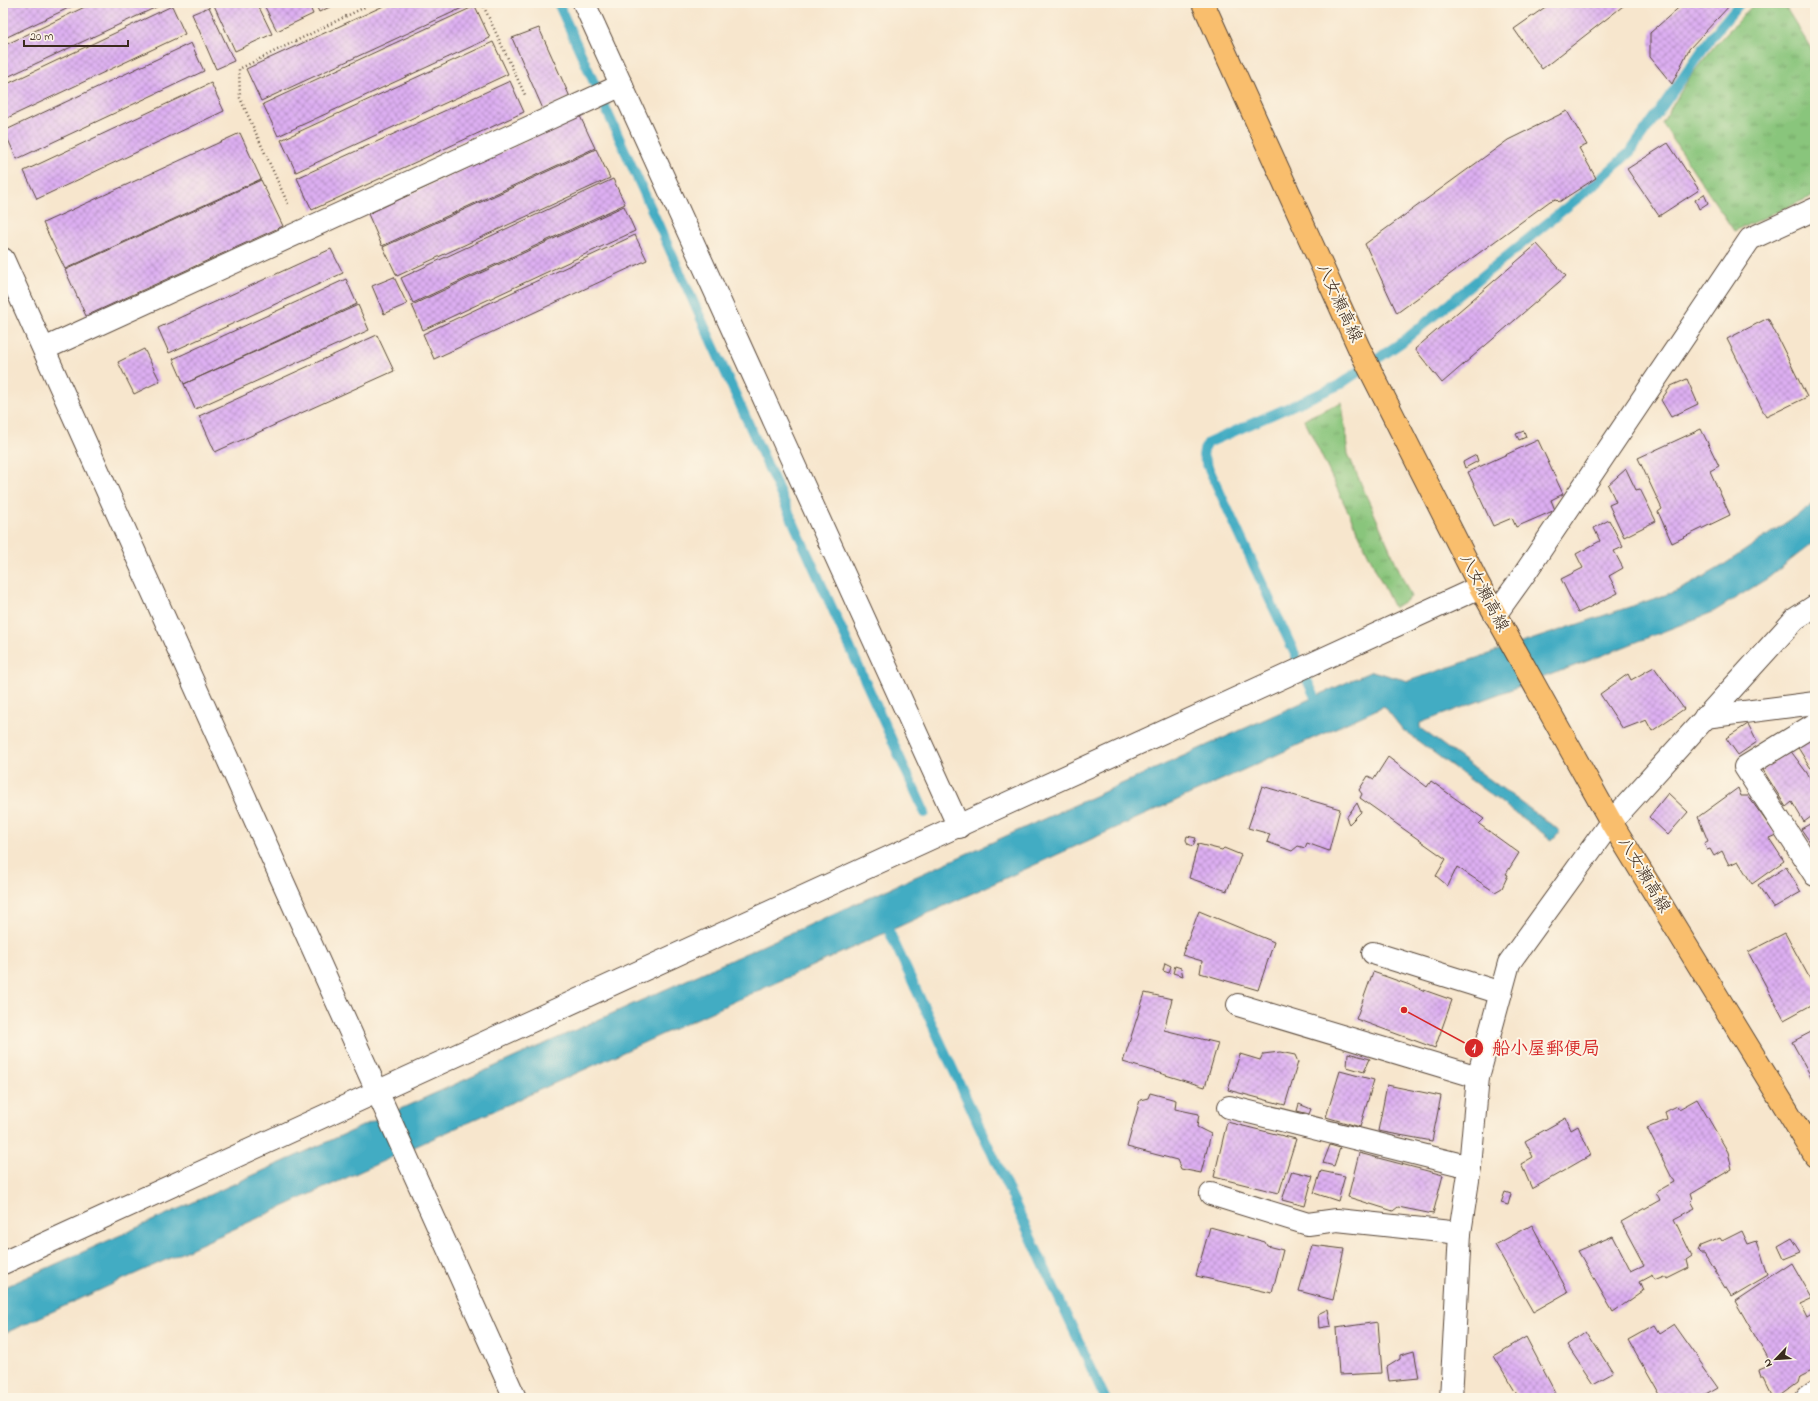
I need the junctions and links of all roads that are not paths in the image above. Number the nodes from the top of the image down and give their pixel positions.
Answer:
1 (584, 3) edge
2 (1203, 3) edge
3 (622, 85) junction
4 (1815, 210) edge
5 (3, 259) edge
6 (44, 349) junction
7 (1480, 587) junction
8 (1815, 606) edge
9 (1495, 614) junction
10 (1815, 703) edge
11 (1705, 717) junction
12 (1815, 724) edge
13 (1611, 822) junction
14 (959, 827) junction
15 (1815, 875) edge
16 (1373, 953) dead end
17 (1501, 993) junction
18 (1238, 1005) dead end
19 (1478, 1076) junction
20 (377, 1093) junction
21 (1229, 1108) dead end
22 (1815, 1156) edge
23 (1470, 1167) junction
24 (1211, 1194) dead end
25 (1460, 1233) junction
26 (3, 1263) edge
27 (1815, 1392) edge
28 (515, 1398) edge
29 (1451, 1398) edge
30 (1807, 1398) edge

1 - 3 street
2 - 7 main road, 八女瀬高線
3 - 6 street
3 - 14 street
4 - 9 street
5 - 6 street
6 - 20 street
7 - 9 main road, 八女瀬高線
7 - 14 street
8 - 11 street
9 - 13 main road, 八女瀬高線
10 - 11 street
11 - 13 street
12 - 15 street
13 - 17 street
13 - 22 main road, 八女瀬高線
14 - 20 street
16 - 17 street
17 - 19 street
18 - 19 street
19 - 23 street
20 - 26 street
20 - 28 street
21 - 23 street
23 - 25 street
24 - 25 street
25 - 29 street
27 - 30 street

